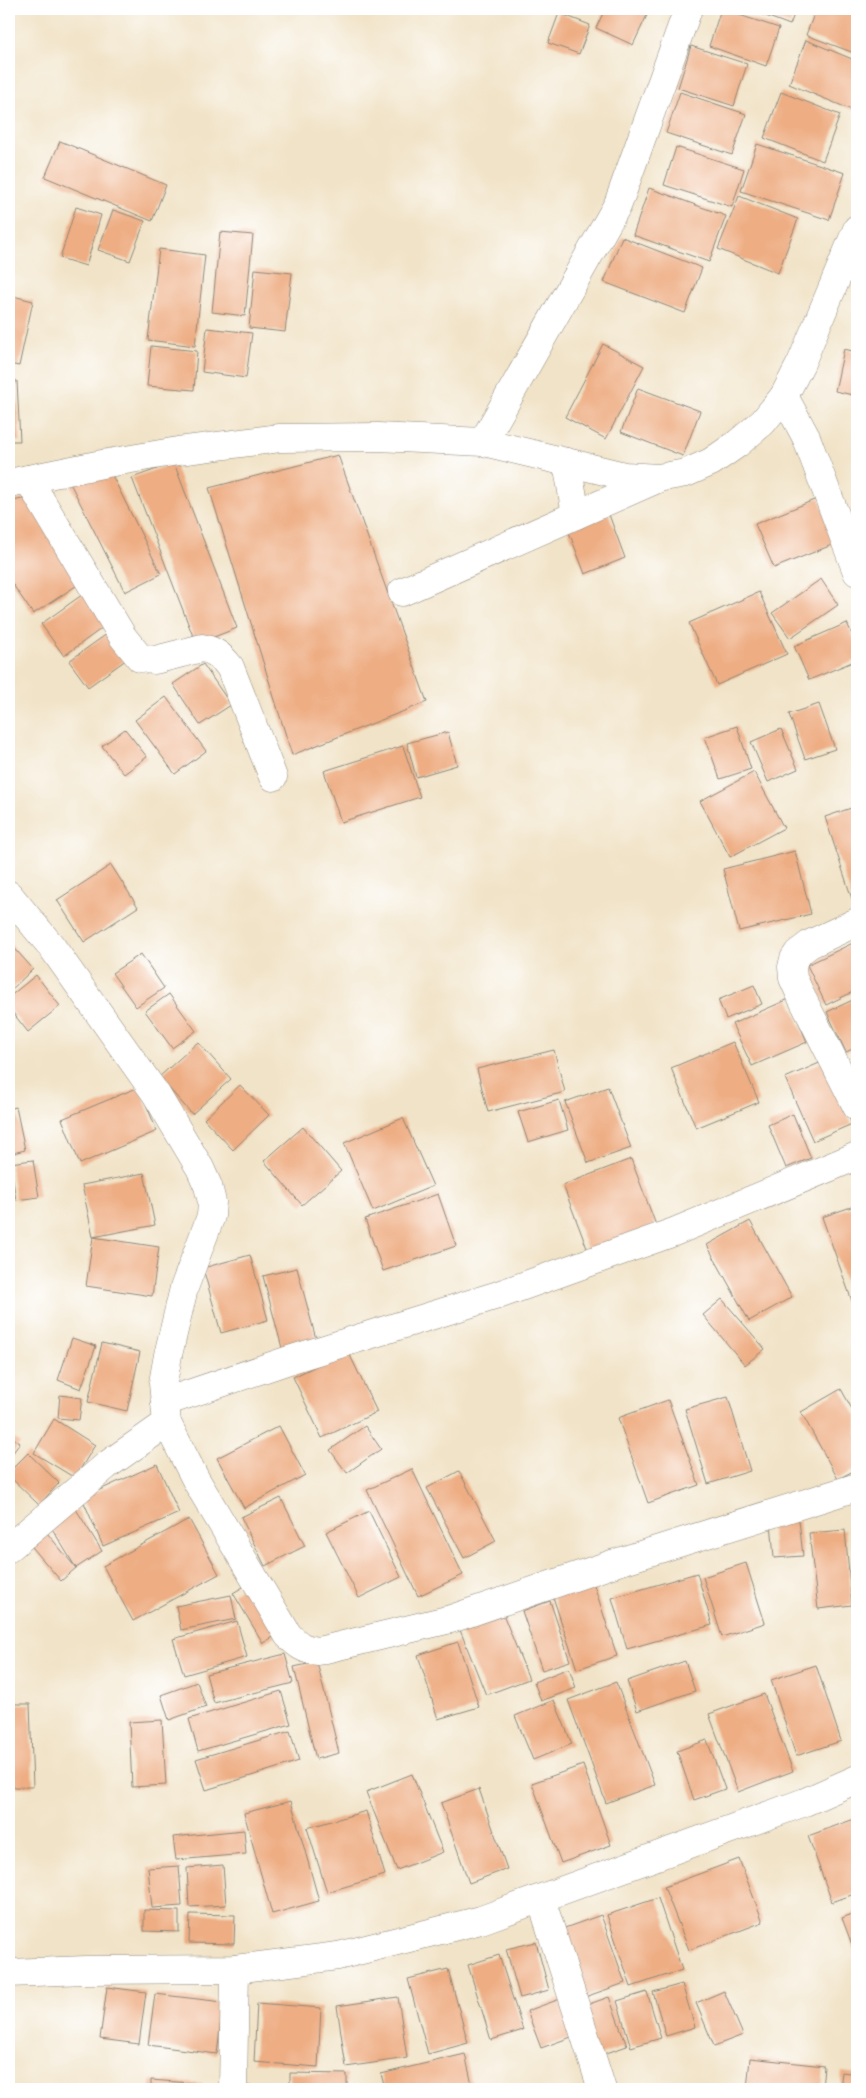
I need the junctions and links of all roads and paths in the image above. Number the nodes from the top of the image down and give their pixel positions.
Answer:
1 (688, 9) edge
2 (857, 229) edge
3 (784, 396) junction
4 (483, 442) junction
5 (567, 462) junction
6 (658, 478) junction
7 (18, 481) edge
8 (576, 515) junction
9 (857, 572) edge
10 (402, 592) dead end
11 (272, 777) dead end
12 (9, 895) edge
13 (857, 922) edge
14 (857, 1107) edge
15 (857, 1156) edge
16 (166, 1413) junction
17 (857, 1487) edge
18 (9, 1548) edge
19 (857, 1779) edge
20 (541, 1898) junction
21 (235, 1970) junction
22 (18, 1973) edge
23 (233, 2089) edge
24 (602, 2089) edge

1 - 4 street
2 - 3 street
3 - 6 street
3 - 9 street
4 - 5 street
4 - 7 street
5 - 6 street
5 - 8 street
6 - 8 street
7 - 11 street
8 - 10 street
12 - 16 street
13 - 14 street
15 - 16 street
16 - 17 street
16 - 18 street
19 - 20 street
20 - 21 street
20 - 24 street
21 - 22 street
21 - 23 street

